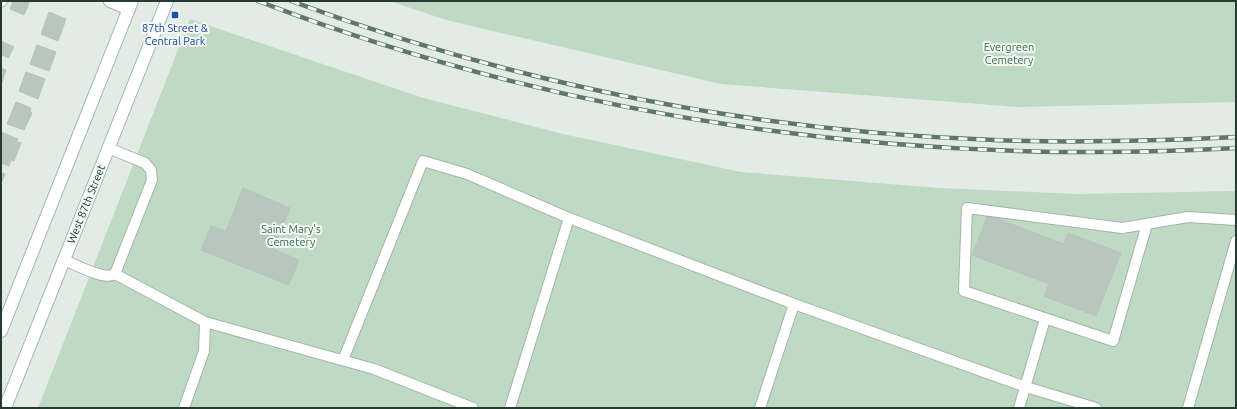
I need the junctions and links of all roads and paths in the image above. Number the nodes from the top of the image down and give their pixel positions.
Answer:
1 (110, 1) edge
2 (167, 1) edge
3 (131, 5) edge
4 (108, 148) junction
5 (570, 218) junction
6 (1236, 220) edge
7 (1147, 224) junction
8 (1236, 241) edge
9 (64, 260) junction
10 (116, 274) junction
11 (794, 304) junction
12 (1045, 319) junction
13 (205, 322) junction
14 (1, 331) edge
15 (343, 360) junction
16 (1026, 386) junction
17 (5, 408) edge
18 (184, 408) edge
19 (473, 408) edge
20 (510, 408) edge
21 (760, 408) edge
22 (1019, 408) edge
23 (1096, 408) edge
24 (1188, 408) edge

1 - 3 main road
2 - 4 main road, West 87th Street
3 - 14 main road
4 - 9 main road, West 87th Street
4 - 10 lane
5 - 11 lane
5 - 15 lane
5 - 20 lane
6 - 7 lane
7 - 12 lane
7 - 12 lane
8 - 24 lane
9 - 10 lane
9 - 17 main road, West 87th Street
10 - 13 lane
11 - 16 lane
11 - 21 lane
12 - 16 lane
13 - 15 lane
13 - 18 lane
15 - 19 lane
16 - 22 lane
16 - 23 lane

